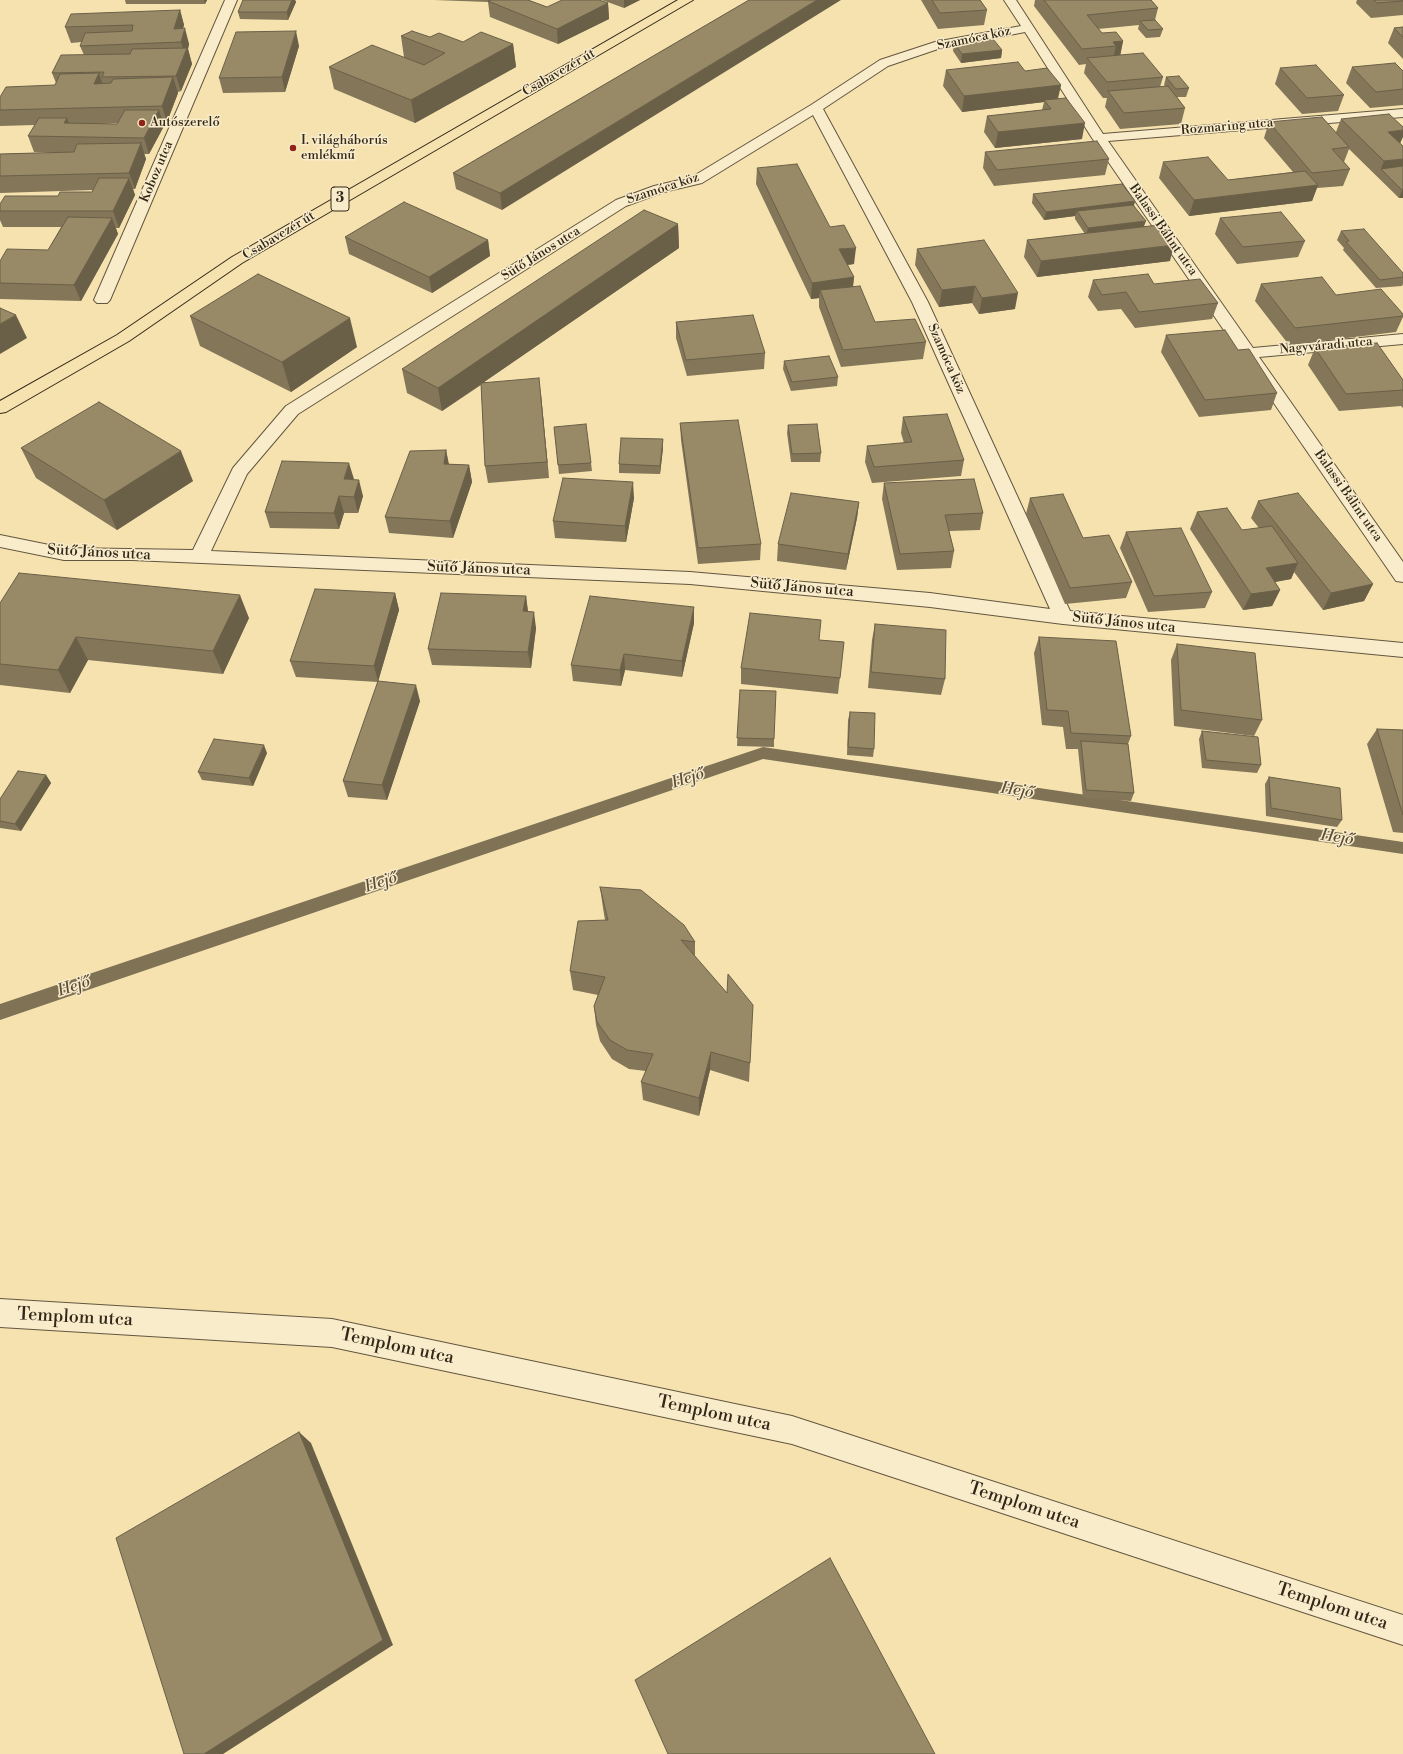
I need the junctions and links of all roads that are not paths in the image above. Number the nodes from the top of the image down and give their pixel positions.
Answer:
1 (230, 0) edge
2 (688, 0) edge
3 (1010, 0) edge
4 (1028, 28) junction
5 (816, 108) junction
6 (1403, 112) edge
7 (1099, 138) junction
8 (593, 222) joint
9 (102, 300) dead end
10 (1403, 339) edge
11 (1250, 353) junction
12 (0, 408) edge
13 (0, 541) edge
14 (199, 558) junction
15 (1403, 576) edge
16 (1063, 617) junction
17 (1403, 650) edge
18 (0, 1314) edge
19 (1403, 1630) edge

1 - 9 street, Koboz utca
2 - 12 main road, Csabavezér út / 3
3 - 4 street, Balassi Bálint utca
4 - 5 street, Szamóca köz
4 - 7 street, Balassi Bálint utca
5 - 8 street, Szamóca köz
5 - 16 street, Szamóca köz
6 - 7 street, Rozmaring utca
7 - 11 street, Balassi Bálint utca
8 - 14 street, Sütő János utca
10 - 11 street, Nagyváradi utca
11 - 15 street, Balassi Bálint utca
13 - 14 street, Sütő János utca
14 - 16 street, Sütő János utca
16 - 17 street, Sütő János utca
18 - 19 street, Templom utca

